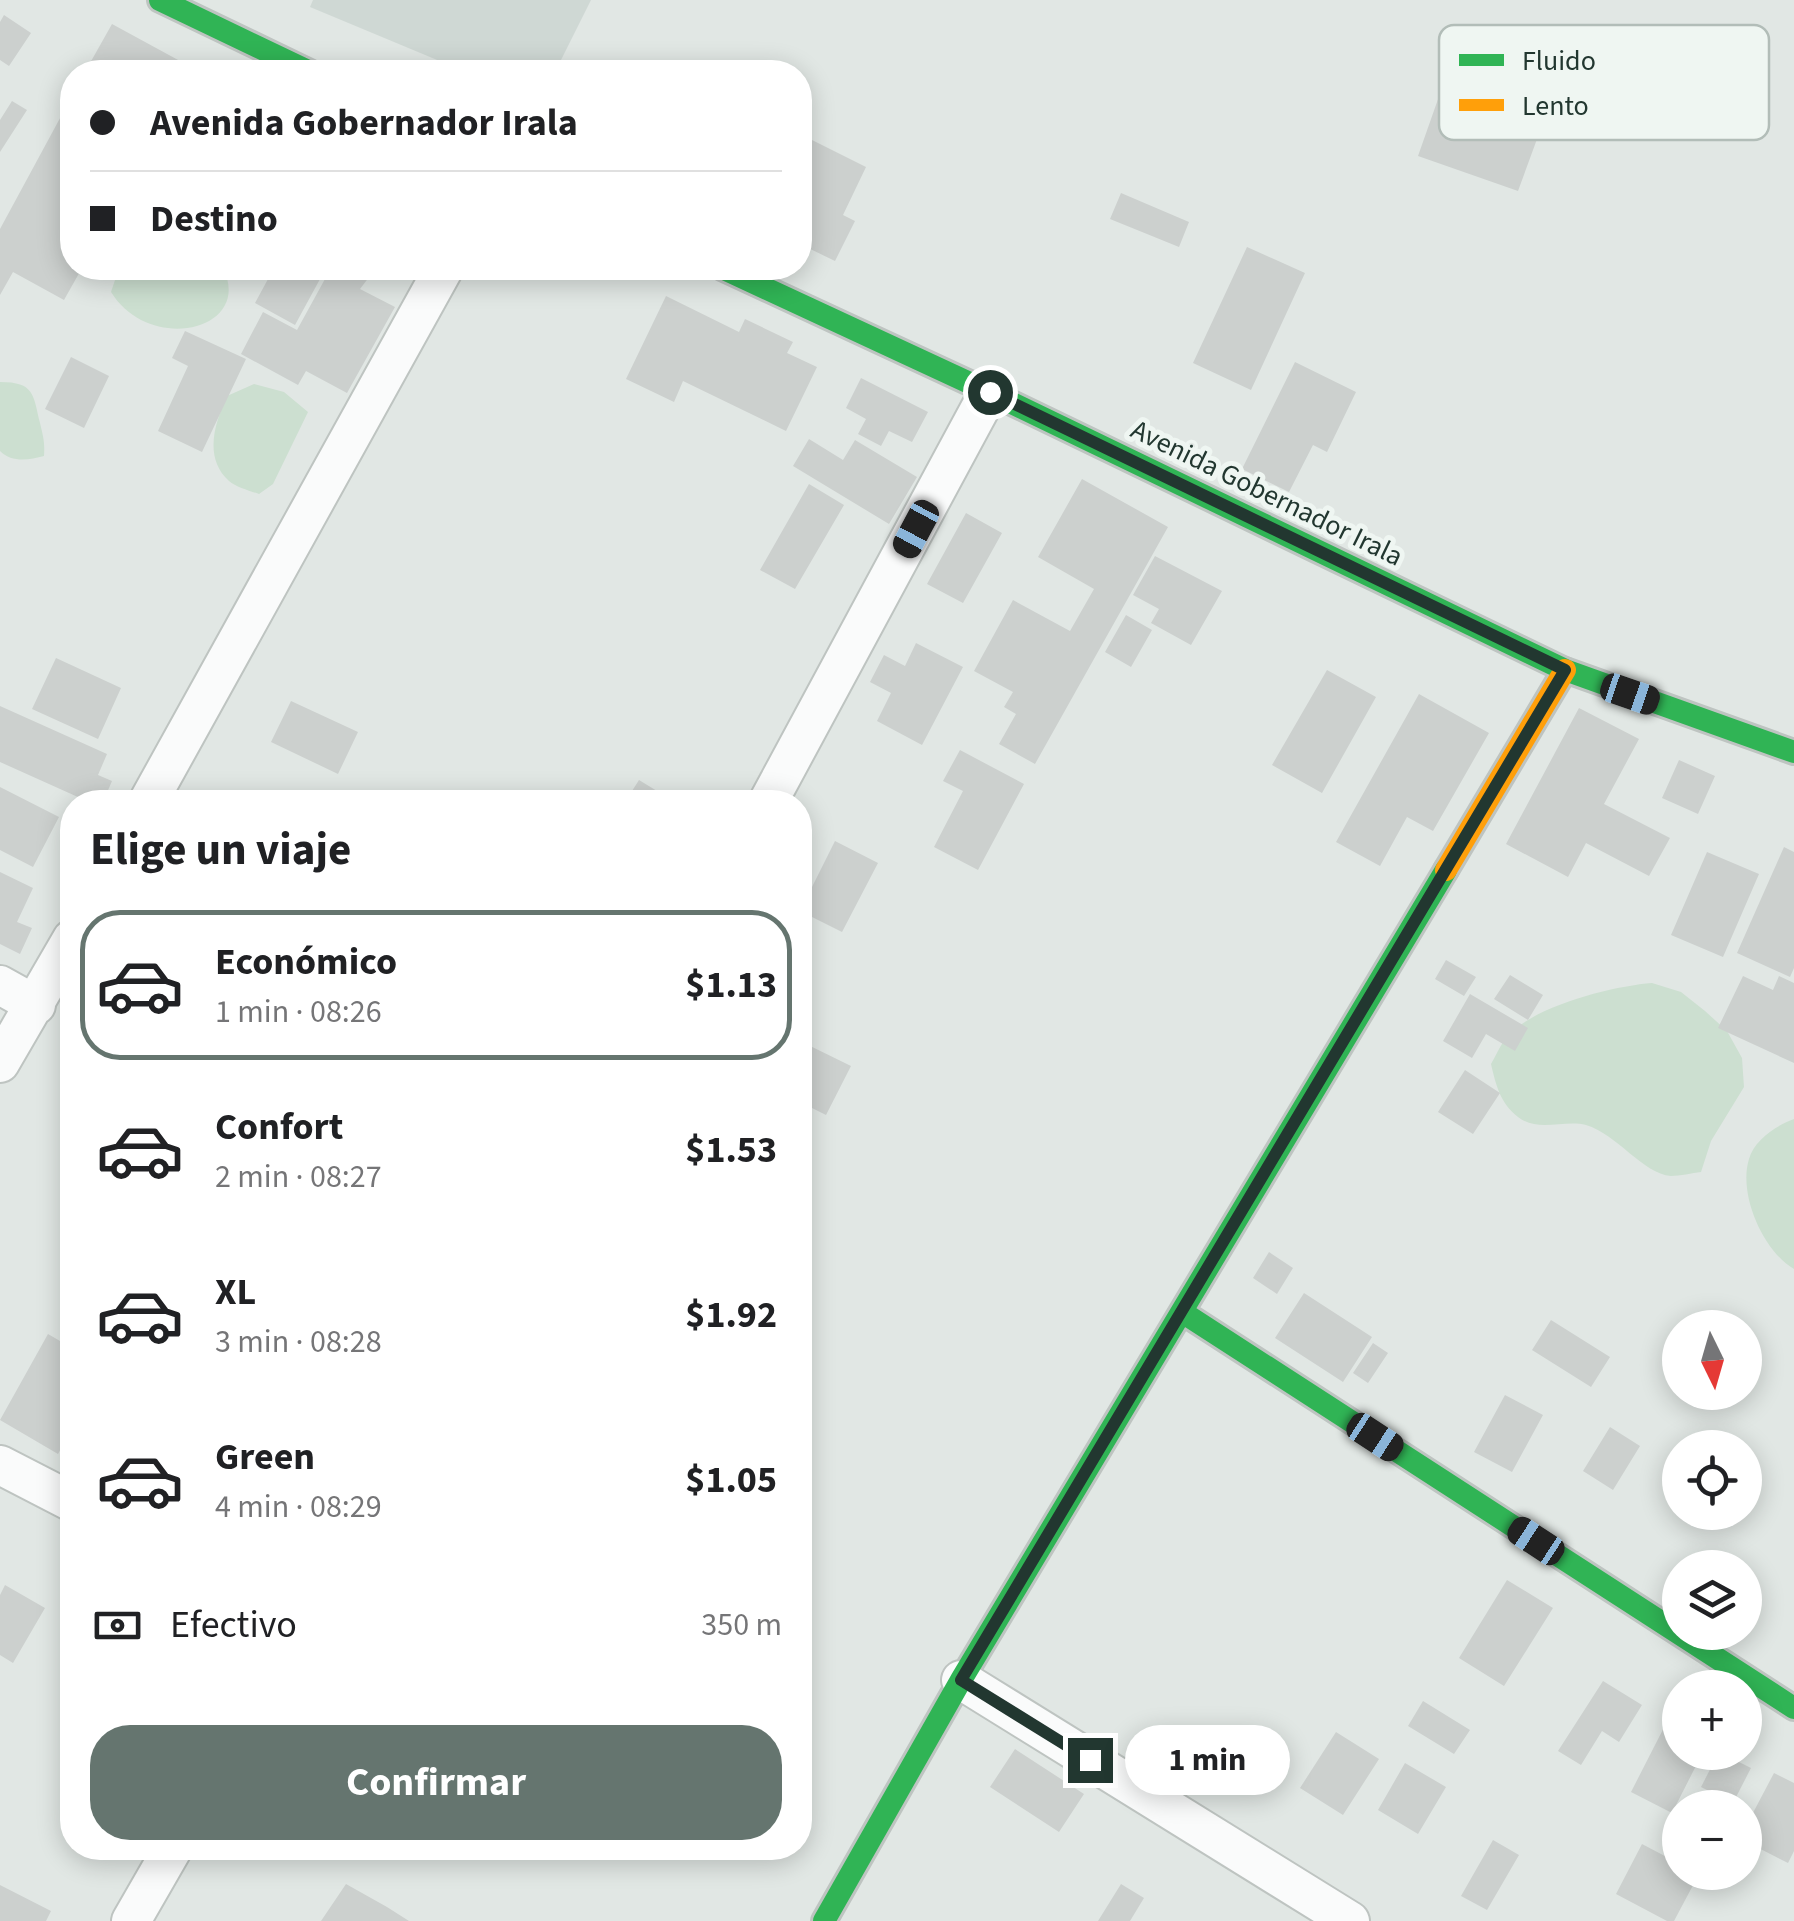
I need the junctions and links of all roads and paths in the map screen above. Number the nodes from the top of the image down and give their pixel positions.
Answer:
1 (160, 0) edge
2 (285, 60) edge
3 (437, 280) edge
4 (748, 280) edge
5 (990, 392) junction
6 (1565, 670) junction
7 (1794, 752) edge
8 (155, 790) edge
9 (774, 790) edge
10 (60, 972) edge
11 (0, 985) edge
12 (51, 997) edge
13 (0, 1063) edge
14 (1182, 1312) junction
15 (0, 1465) edge
16 (60, 1496) edge
17 (961, 1680) junction
18 (1794, 1708) edge
19 (166, 1860) edge
20 (131, 1921) edge
21 (824, 1921) edge
22 (1350, 1921) edge

1 - 2 street
3 - 8 street
4 - 5 street, Avenida Gobernador Irala
5 - 6 street, Avenida Gobernador Irala
5 - 9 street
6 - 7 street, Avenida Gobernador Irala
6 - 14 street
10 - 12 street
11 - 12 street
12 - 13 street
14 - 17 street
14 - 18 street
15 - 16 street
17 - 21 street
17 - 22 street
19 - 20 street

